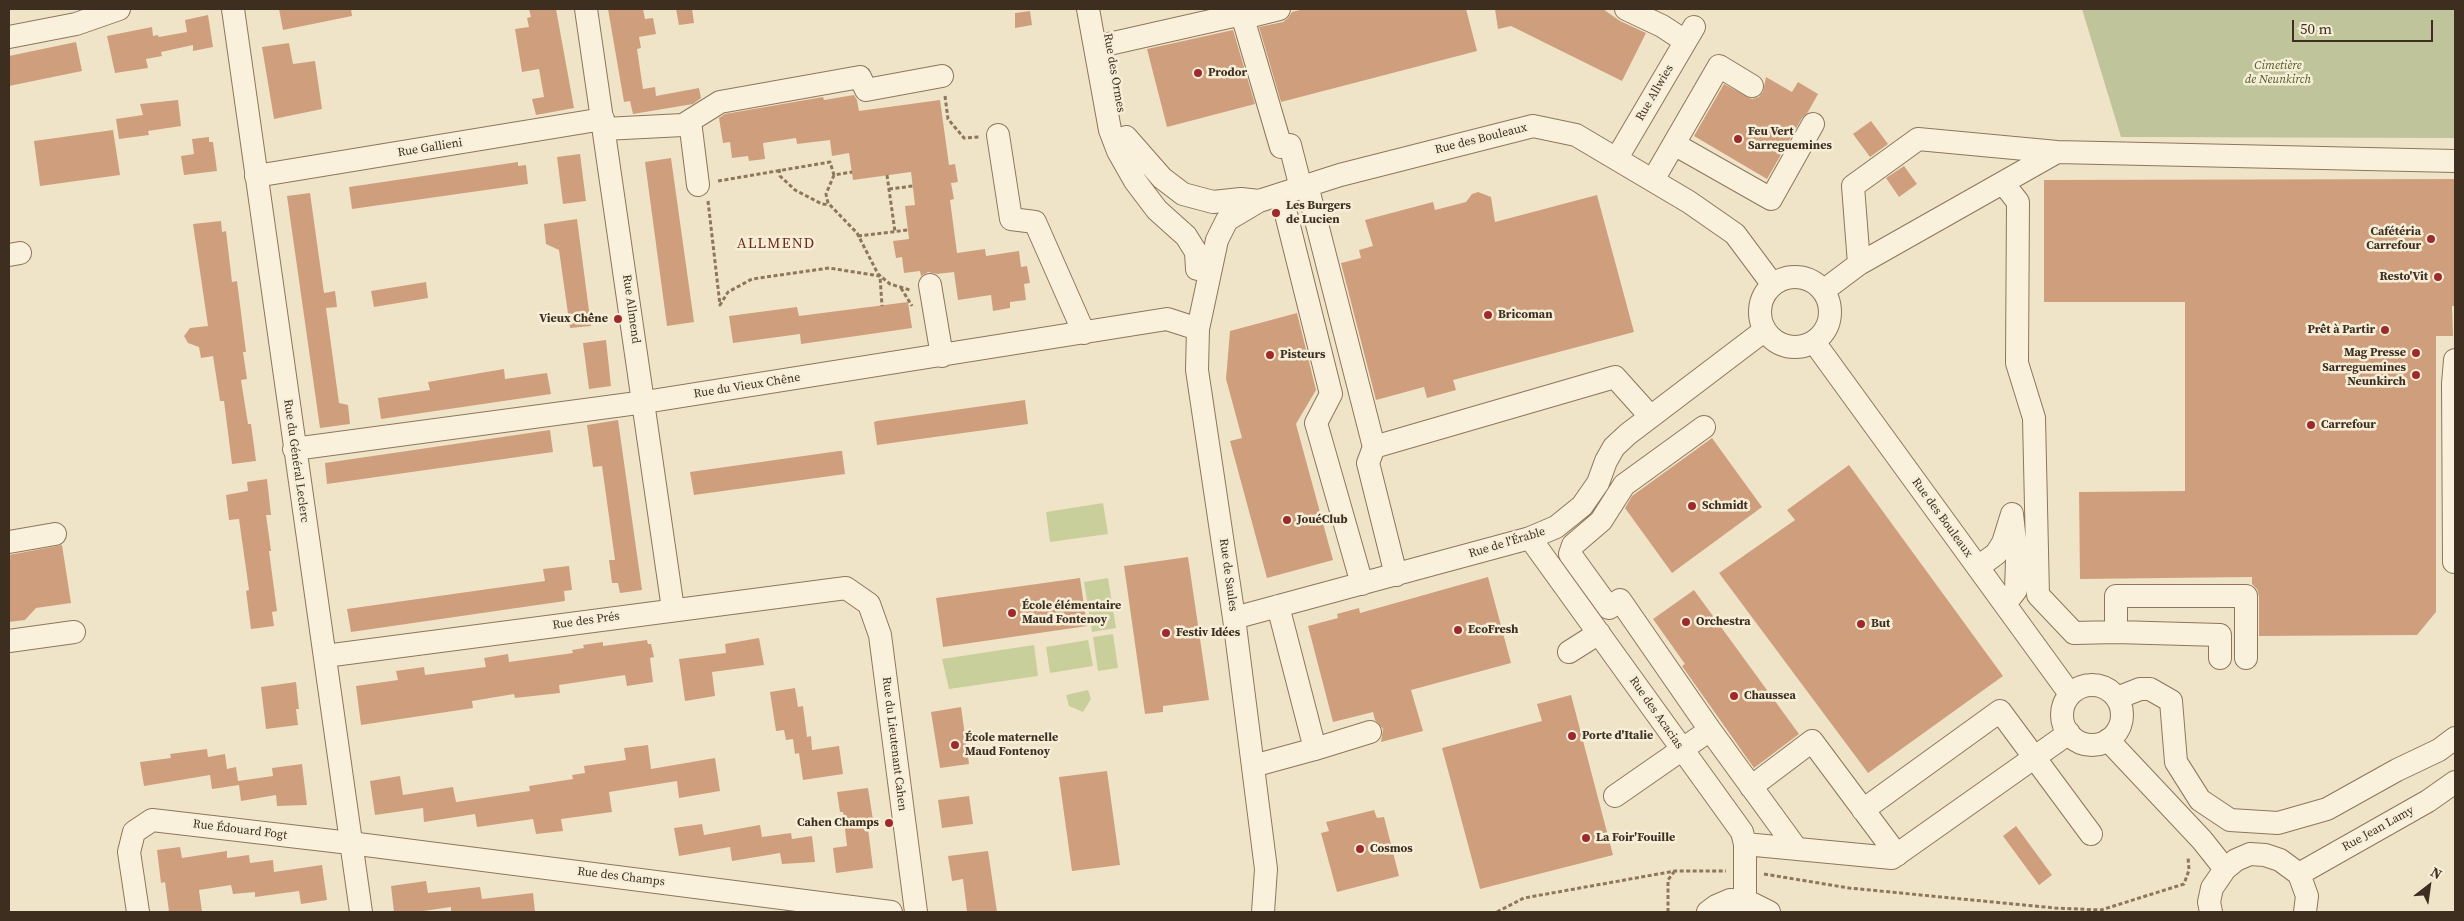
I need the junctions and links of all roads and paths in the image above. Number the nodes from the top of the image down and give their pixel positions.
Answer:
1 (119, 9) edge
2 (233, 9) edge
3 (586, 9) edge
4 (1088, 9) edge
5 (1103, 9) edge
6 (1279, 9) edge
7 (1626, 9) edge
8 (1243, 18) junction
9 (9, 37) edge
10 (1109, 44) junction
11 (942, 76) joint
12 (1752, 86) dead end
13 (690, 120) junction
14 (604, 124) junction
15 (1813, 124) dead end
16 (998, 135) joint
17 (1126, 137) junction
18 (1674, 144) junction
19 (2057, 152) junction
20 (1616, 158) junction
21 (2455, 161) edge
22 (779, 169) junction
23 (852, 172) dead end
24 (834, 175) junction
25 (256, 176) junction
26 (887, 176) dead end
27 (1653, 180) junction
28 (2003, 183) junction
29 (702, 184) junction
30 (913, 186) dead end
31 (889, 189) junction
32 (1296, 189) junction
33 (1204, 200) junction
34 (1259, 201) junction
35 (831, 205) junction
36 (908, 230) dead end
37 (895, 232) junction
38 (858, 236) junction
39 (1217, 240) junction
40 (1859, 264) junction
41 (1198, 269) dead end
42 (880, 276) junction
43 (1773, 285) junction
44 (931, 288) joint
45 (1823, 291) junction
46 (882, 306) dead end
47 (1198, 329) junction
48 (1765, 330) junction
49 (1084, 333) junction
50 (1814, 342) junction
51 (942, 356) junction
52 (2455, 360) edge
53 (645, 402) junction
54 (1650, 416) junction
55 (1704, 427) dead end
56 (1374, 447) junction
57 (294, 449) junction
58 (55, 534) dead end
59 (1530, 538) junction
60 (9, 542) edge
61 (2454, 562) edge
62 (1978, 567) junction
63 (1396, 575) junction
64 (1362, 584) junction
65 (846, 588) joint
66 (2005, 604) junction
67 (1278, 606) junction
68 (1609, 608) junction
69 (673, 610) junction
70 (1234, 618) junction
71 (1595, 628) junction
72 (74, 632) dead end
73 (2116, 632) junction
74 (9, 641) edge
75 (1569, 652) dead end
76 (325, 656) junction
77 (2220, 658) dead end
78 (2246, 658) dead end
79 (2070, 694) junction
80 (2117, 698) junction
81 (1710, 730) junction
82 (1370, 732) dead end
83 (2069, 734) junction
84 (2455, 738) edge
85 (2108, 740) junction
86 (1315, 749) junction
87 (1682, 750) junction
88 (2035, 758) junction
89 (1253, 766) junction
90 (2455, 782) edge
91 (1751, 787) junction
92 (1615, 796) dead end
93 (1864, 810) junction
94 (2091, 834) dead end
95 (2202, 840) junction
96 (350, 843) junction
97 (1745, 844) junction
98 (1796, 848) junction
99 (1897, 855) junction
100 (2225, 869) junction
101 (1675, 871) junction
102 (1745, 872) junction
103 (2299, 874) junction
104 (1744, 900) junction
105 (138, 912) edge
106 (361, 912) edge
107 (891, 912) edge
108 (916, 912) edge
109 (1264, 912) edge
110 (1497, 912) edge
111 (1668, 912) edge
112 (1708, 912) edge
113 (1769, 912) edge
114 (2211, 912) edge
115 (2305, 912) edge

1 - 9 street
2 - 25 street, Rue du Général Leclerc
3 - 14 street, Rue Allmend
4 - 41 street
5 - 10 street, Rue des Ormes
6 - 8 street
7 - 20 street, Rue Allwies
8 - 10 street
8 - 32 street
10 - 17 street, Rue des Ormes
11 - 13 street, Rue Gallieni
11 - 16 path
12 - 18 street
13 - 14 street, Rue Gallieni
13 - 29 street
14 - 25 street, Rue Gallieni
14 - 53 street, Rue Allmend
15 - 18 street
16 - 49 street
17 - 33 street
17 - 39 street, Rue des Ormes
18 - 27 street
19 - 21 street
19 - 28 street
19 - 40 street
20 - 27 street, Rue des Bouleaux
20 - 32 street, Rue des Bouleaux
22 - 24 path
22 - 29 path
22 - 35 path
23 - 24 path
24 - 35 path
25 - 57 street, Rue du Général Leclerc
26 - 31 path
27 - 43 street, Rue des Bouleaux
28 - 40 street
28 - 73 street
29 - 42 path
30 - 31 path
31 - 37 path
32 - 34 street, Rue des Bouleaux
32 - 56 street
32 - 64 street
33 - 34 street
33 - 39 street
34 - 39 street, Rue des Bouleaux
35 - 38 path
36 - 37 path
37 - 38 path
38 - 42 path
39 - 47 street, Rue de Saules
40 - 45 street
42 - 44 path
42 - 46 path
43 - 45 street
43 - 48 street
44 - 51 street
45 - 50 street
47 - 49 street, Rue du Vieux Chêne
47 - 70 street, Rue de Saules
48 - 50 street
48 - 54 street, Rue de l'Érable
49 - 51 street, Rue du Vieux Chêne
50 - 62 street, Rue des Bouleaux
51 - 53 street, Rue du Vieux Chêne
52 - 61 street
53 - 57 street, Rue du Vieux Chêne
53 - 69 street, Rue Allmend
54 - 56 street
54 - 59 street, Rue de l'Érable
55 - 68 street
56 - 63 street
57 - 76 street, Rue du Général Leclerc
58 - 60 street
59 - 63 street, Rue de l'Érable
59 - 71 street, Rue des Acacias
62 - 66 street, Rue des Bouleaux
62 - 66 street
63 - 64 street, Rue de l'Érable
64 - 67 street, Rue de l'Érable
65 - 69 street, Rue des Prés
65 - 108 street, Rue du Lieutenant Cahen
66 - 79 street, Rue des Bouleaux
67 - 70 street, Rue de l'Érable
67 - 86 street
68 - 71 street
68 - 81 street
69 - 76 street, Rue des Prés
70 - 89 street, Rue de Saules
71 - 75 street
71 - 87 street, Rue des Acacias
72 - 74 street
73 - 77 street
73 - 78 street
76 - 96 street, Rue du Général Leclerc
79 - 80 street
79 - 83 street
80 - 84 street
80 - 85 street
81 - 87 street
81 - 91 street
82 - 86 street
83 - 85 street
83 - 88 street
85 - 95 street
86 - 89 street
87 - 92 street
87 - 97 street, Rue des Acacias
88 - 93 street
88 - 94 street
88 - 99 street
89 - 109 street, Rue de Saules
90 - 103 street, Rue Jean Lamy
91 - 93 street
91 - 98 street
93 - 99 street
95 - 100 street
95 - 102 path
96 - 105 street, Rue Édouard Fogt
96 - 106 street, Rue du Général Leclerc
96 - 107 street, Rue des Champs
97 - 98 street
97 - 102 street, Rue des Acacias
98 - 99 street
100 - 103 street
100 - 114 street
101 - 102 path
101 - 110 path
101 - 111 path
102 - 104 street, Rue des Acacias
103 - 115 street
104 - 112 street
104 - 113 street

